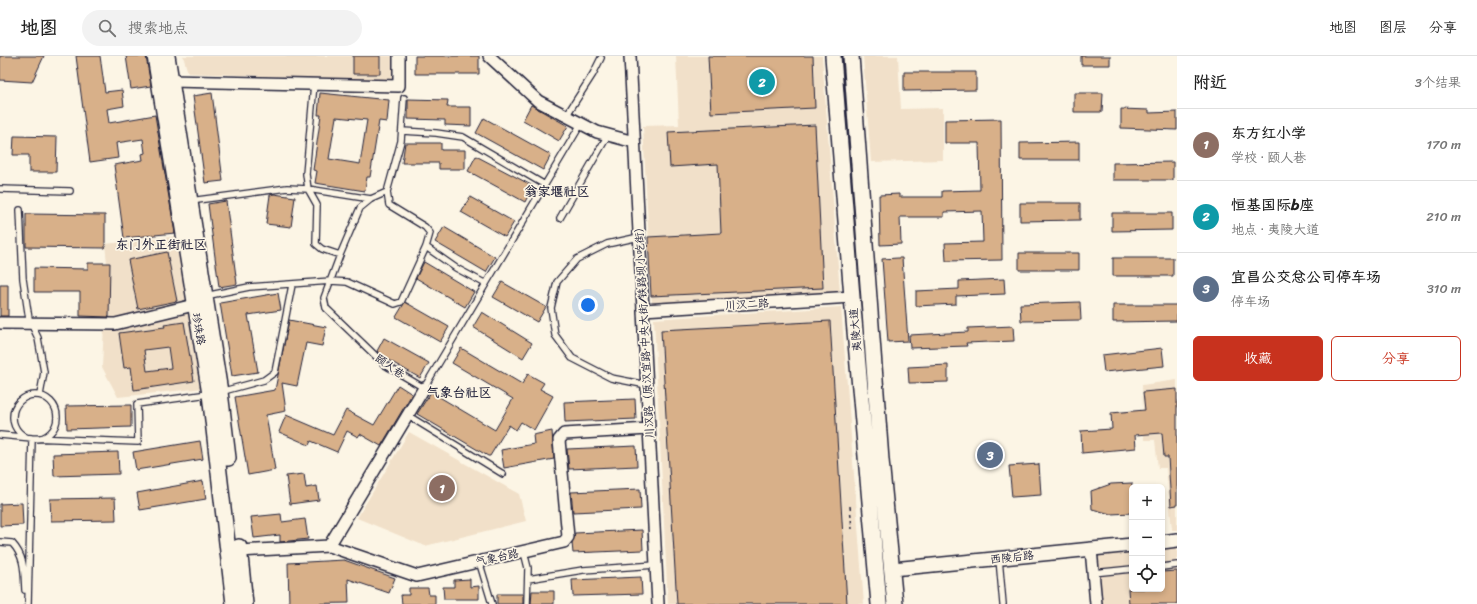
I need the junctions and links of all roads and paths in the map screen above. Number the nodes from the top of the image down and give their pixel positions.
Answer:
1 (164, 56) edge
2 (399, 56) edge
3 (489, 56) edge
4 (630, 56) edge
5 (833, 56) edge
6 (851, 56) edge
7 (601, 58) dead end
8 (171, 81) junction
9 (314, 84) junction
10 (404, 98) dead end
11 (566, 116) junction
12 (582, 124) junction
13 (402, 131) junction
14 (608, 135) junction
15 (634, 142) junction
16 (545, 185) junction
17 (0, 189) edge
18 (308, 189) junction
19 (70, 191) dead end
20 (387, 192) junction
21 (371, 199) junction
22 (190, 201) junction
23 (20, 210) dead end
24 (560, 218) dead end
25 (639, 237) junction
26 (426, 247) junction
27 (340, 255) junction
28 (331, 281) junction
29 (486, 284) junction
30 (292, 285) junction
31 (852, 297) junction
32 (199, 300) junction
33 (643, 310) junction
34 (31, 322) junction
35 (0, 323) edge
36 (647, 385) junction
37 (424, 388) junction
38 (215, 393) junction
39 (40, 395) junction
40 (408, 415) junction
41 (649, 430) junction
42 (0, 435) edge
43 (32, 438) junction
44 (503, 474) dead end
45 (850, 506) dead end
46 (852, 529) dead end
47 (1177, 540) edge
48 (0, 542) edge
49 (1165, 542) edge
50 (1129, 545) edge
51 (328, 546) junction
52 (1091, 549) junction
53 (239, 551) junction
54 (524, 552) junction
55 (999, 558) junction
56 (479, 561) junction
57 (656, 565) junction
58 (1177, 565) edge
59 (1165, 566) edge
60 (893, 569) junction
61 (1129, 569) edge
62 (1093, 573) junction
63 (528, 579) junction
64 (27, 604) edge
65 (234, 604) edge
66 (245, 604) edge
67 (492, 604) edge
68 (527, 604) edge
69 (658, 604) edge
70 (879, 604) edge
71 (895, 604) edge
72 (1003, 604) edge
73 (1096, 604) edge

1 - 8 main road, 珍珠路
1 - 32 main road, 珍珠路
2 - 9 street
3 - 11 street
4 - 15 street, 川汉路（原汉宜路·中央大街/铁路坝小吃街）
5 - 31 main road, 夷陵大道
6 - 60 main road, 夷陵大道
7 - 11 lane
8 - 9 street
8 - 22 main road, 珍珠路
9 - 18 lane
10 - 13 lane
11 - 12 street
12 - 14 street
12 - 16 lane
13 - 16 lane
13 - 20 lane
14 - 15 street
14 - 24 lane
15 - 25 street, 川汉路（原汉宜路·中央大街/铁路坝小吃街）
16 - 29 lane
17 - 19 lane
18 - 21 lane
18 - 22 lane
18 - 27 lane
20 - 21 lane, 颐人巷
20 - 26 lane
21 - 27 lane, 颐人巷
22 - 32 main road, 珍珠路
23 - 34 lane
25 - 33 street, 川汉路（原汉宜路·中央大街/铁路坝小吃街）
25 - 36 lane
26 - 28 lane
26 - 29 lane
27 - 28 lane, 颐人巷
28 - 30 lane
28 - 37 lane, 颐人巷
29 - 37 lane
30 - 32 lane
30 - 38 lane
31 - 33 street, 川汉二路
31 - 70 main road, 夷陵大道
32 - 34 street
32 - 38 main road, 珍珠路
33 - 36 street, 川汉路（原汉宜路·中央大街/铁路坝小吃街）
34 - 35 street
34 - 39 lane
36 - 41 street, 川汉路（原汉宜路·中央大街/铁路坝小吃街）
37 - 40 street
38 - 43 lane
38 - 53 main road, 珍珠路
38 - 65 main road, 珍珠路
39 - 43 lane
39 - 43 lane
40 - 44 lane
40 - 51 street
41 - 54 street, 气象台路
41 - 57 street, 川汉路（原汉宜路·中央大街/铁路坝小吃街）
42 - 43 lane
43 - 64 lane
45 - 46 path
47 - 49 street
48 - 64 lane
50 - 52 street, 西陵后路
51 - 53 street, 气象台路
51 - 56 street, 气象台路
52 - 55 street, 西陵后路
52 - 62 street
53 - 66 main road, 珍珠路
54 - 56 street, 气象台路
54 - 63 lane
55 - 60 street, 西陵后路
55 - 72 lane
56 - 67 lane
57 - 63 lane
57 - 69 street, 川汉路（原汉宜路·中央大街/铁路坝小吃街）
58 - 59 lane
60 - 71 main road, 夷陵大道
61 - 62 lane
62 - 73 street
63 - 68 lane

